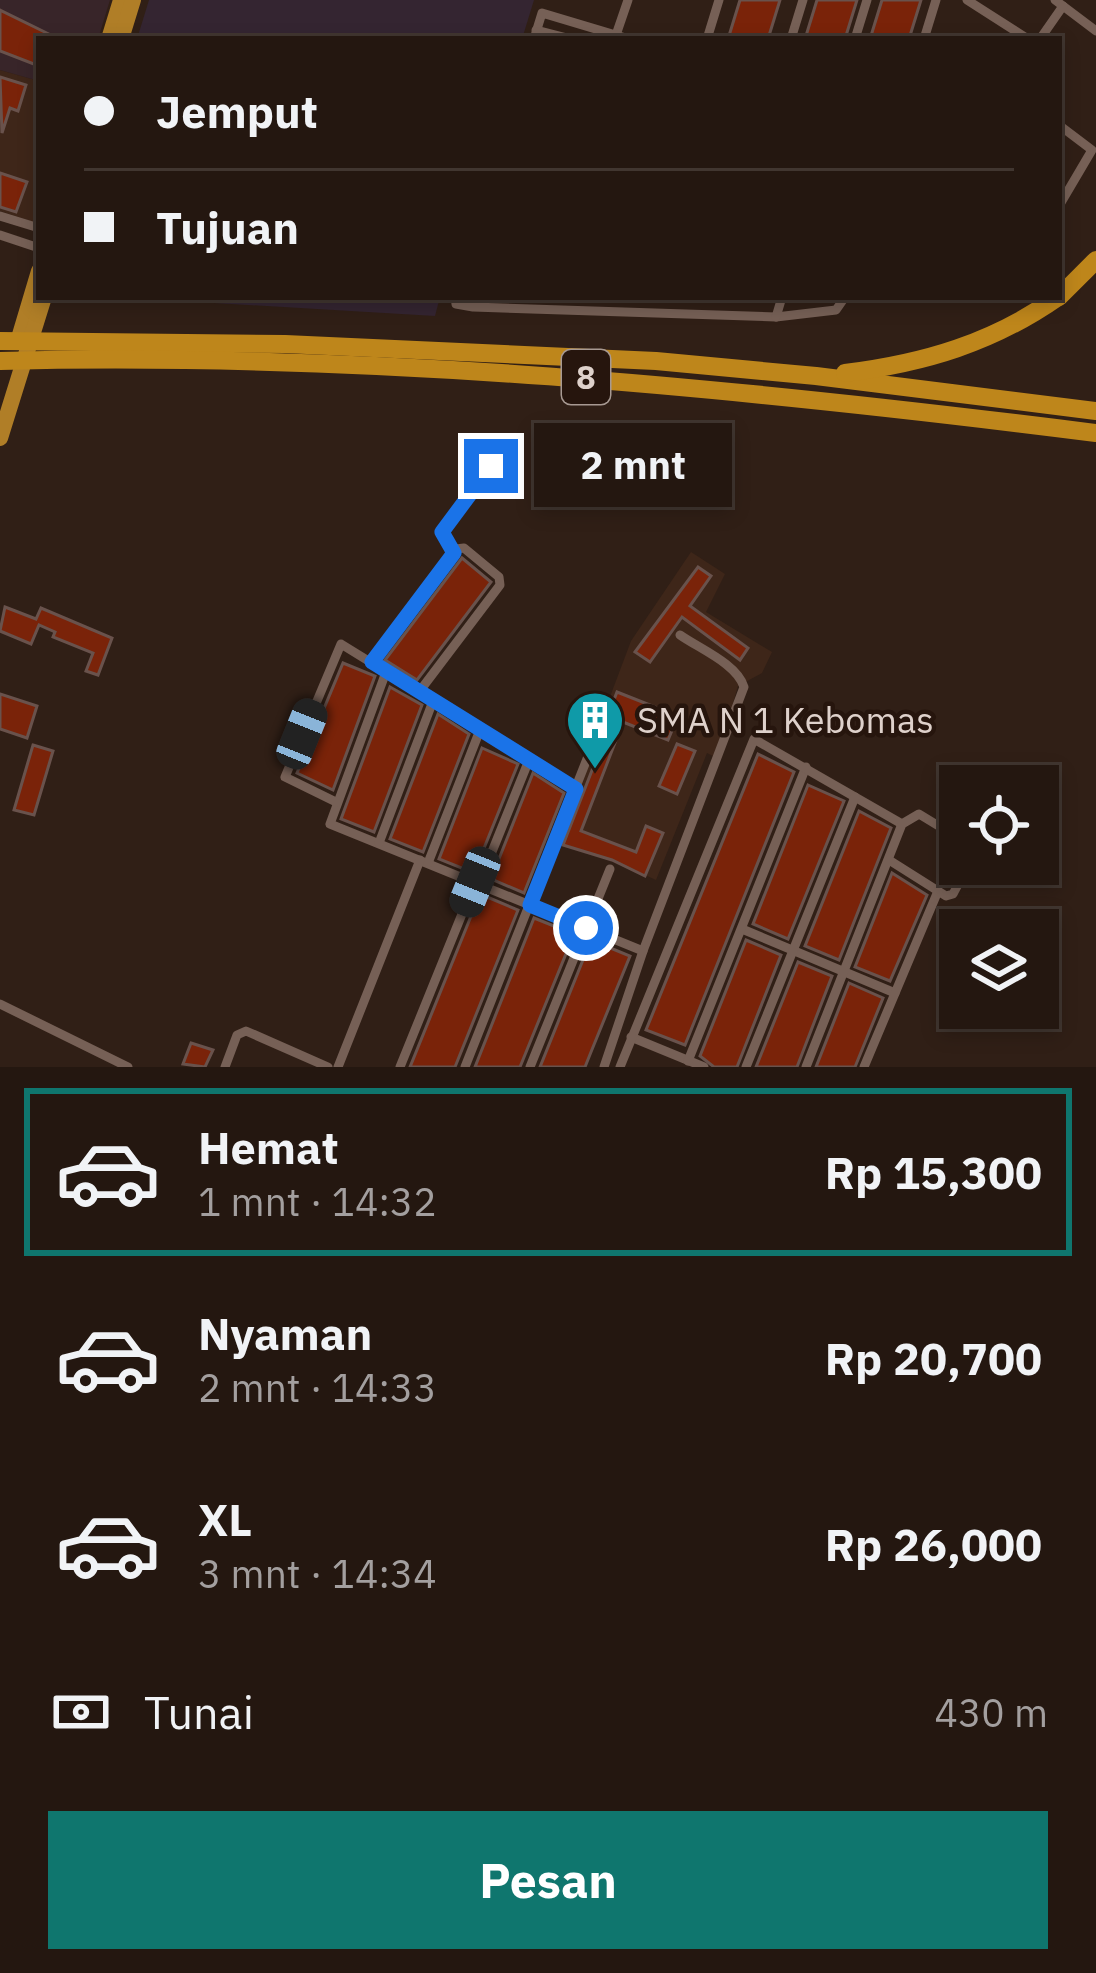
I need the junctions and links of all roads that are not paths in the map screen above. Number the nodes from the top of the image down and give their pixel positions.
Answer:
1 (121, 0) edge
2 (133, 0) edge
3 (628, 0) edge
4 (719, 0) edge
5 (803, 0) edge
6 (867, 0) edge
7 (936, 0) edge
8 (967, 0) edge
9 (1076, 0) edge
10 (1062, 5) edge
11 (1096, 32) edge
12 (535, 34) edge
13 (616, 35) junction
14 (110, 36) edge
15 (122, 36) edge
16 (619, 36) edge
17 (708, 36) edge
18 (792, 36) edge
19 (856, 36) edge
20 (925, 36) edge
21 (1023, 36) edge
22 (1042, 36) edge
23 (1062, 127) edge
24 (1062, 201) edge
25 (0, 216) edge
26 (36, 227) edge
27 (0, 235) edge
28 (36, 247) edge
29 (1096, 260) edge
30 (36, 281) edge
31 (1062, 294) edge
32 (43, 300) edge
33 (455, 300) edge
34 (591, 300) edge
35 (657, 300) edge
36 (716, 300) edge
37 (781, 300) edge
38 (843, 300) edge
39 (1055, 300) edge
40 (532, 303) edge
41 (588, 311) junction
42 (653, 312) junction
43 (712, 314) junction
44 (776, 316) junction
45 (0, 341) edge
46 (71, 349) junction
47 (0, 361) edge
48 (816, 376) junction
49 (0, 402) edge
50 (1096, 411) edge
51 (1096, 433) edge
52 (0, 439) edge
53 (491, 466) dead end
54 (454, 553) junction
55 (680, 635) dead end
56 (372, 662) junction
57 (386, 672) junction
58 (418, 692) junction
59 (433, 701) junction
60 (602, 721) dead end
61 (480, 730) junction
62 (529, 760) junction
63 (806, 767) junction
64 (576, 789) junction
65 (855, 796) junction
66 (336, 802) junction
67 (902, 824) junction
68 (939, 826) edge
69 (379, 843) junction
70 (890, 860) junction
71 (424, 861) junction
72 (610, 869) dead end
73 (477, 883) junction
74 (958, 885) edge
75 (938, 891) junction
76 (530, 905) junction
77 (586, 928) junction
78 (742, 929) junction
79 (644, 951) junction
80 (794, 951) junction
81 (844, 971) junction
82 (896, 993) junction
83 (0, 1004) edge
84 (618, 1032) junction
85 (632, 1037) junction
86 (688, 1061) junction
87 (304, 1062) edge
88 (128, 1067) edge
89 (224, 1067) edge
90 (328, 1067) edge
91 (338, 1067) edge
92 (400, 1067) edge
93 (465, 1067) edge
94 (530, 1067) edge
95 (604, 1067) edge
96 (620, 1067) edge
97 (704, 1067) edge
98 (746, 1067) edge
99 (806, 1067) edge
100 (864, 1067) edge

1 - 14 highway
2 - 15 highway
3 - 13 street
4 - 17 street
5 - 18 street
6 - 19 street
7 - 20 street
8 - 21 street
9 - 10 street
10 - 11 street
10 - 22 street
12 - 13 street
13 - 16 street
23 - 24 street
25 - 26 street
27 - 28 street
29 - 31 highway
30 - 49 highway
32 - 52 highway
33 - 40 street
34 - 41 street
35 - 42 street
36 - 43 street
37 - 44 street
38 - 44 street
39 - 48 highway
40 - 41 street
41 - 42 street
42 - 43 street
43 - 44 street
45 - 46 highway, 8
46 - 47 highway, 8
46 - 48 highway, 8
46 - 51 highway, 8
48 - 50 highway, 8
53 - 54 street
54 - 56 street
54 - 58 street
55 - 79 street
56 - 57 street
56 - 66 street
57 - 58 street
57 - 66 street
58 - 59 street
59 - 61 street
59 - 69 street
60 - 64 street
61 - 62 street
61 - 71 street
62 - 64 street
62 - 73 street
63 - 65 street
63 - 78 street
63 - 85 street
64 - 76 street
65 - 67 street
65 - 80 street
66 - 69 street
67 - 68 street
67 - 70 street
69 - 71 street
70 - 75 street
70 - 81 street
71 - 73 street
71 - 91 street
72 - 77 street
73 - 76 street
73 - 92 street
74 - 75 street
75 - 82 street
76 - 77 street
76 - 93 street
77 - 79 street
77 - 94 street
78 - 80 street
78 - 86 street
79 - 84 street
80 - 81 street
80 - 98 street
81 - 82 street
81 - 99 street
82 - 100 street
83 - 88 street
84 - 85 street
84 - 95 street
85 - 86 street
85 - 96 street
86 - 97 street
87 - 89 street
87 - 90 street

